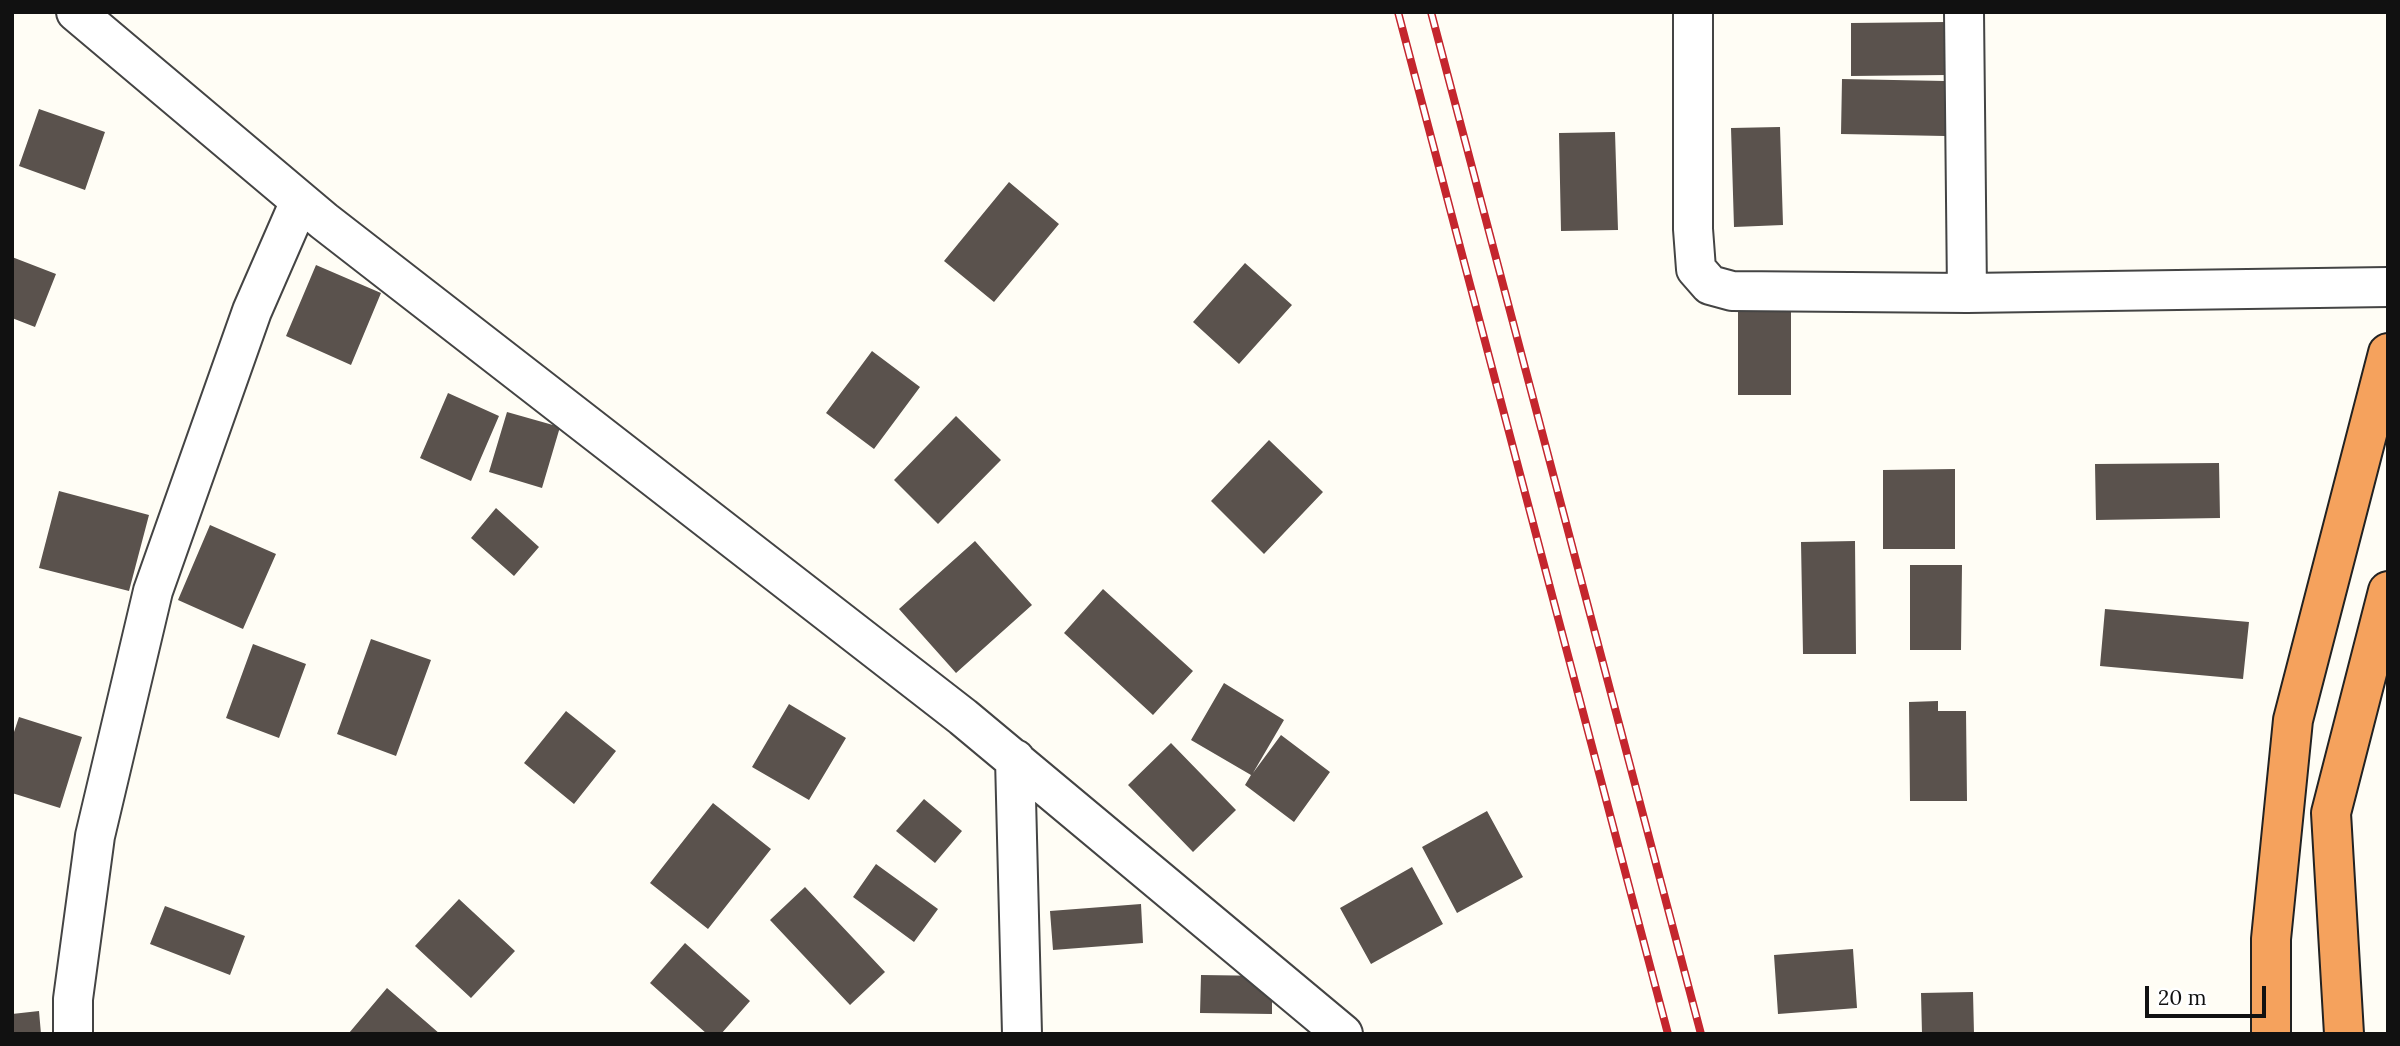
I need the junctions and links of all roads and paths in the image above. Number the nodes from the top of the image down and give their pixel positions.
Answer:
1 (76, 12) edge
2 (1693, 12) edge
3 (1964, 12) edge
4 (300, 201) junction
5 (2388, 287) edge
6 (1966, 293) junction
7 (2388, 353) edge
8 (2388, 591) edge
9 (1015, 760) junction
10 (73, 1034) edge
11 (1022, 1034) edge
12 (1343, 1034) edge
13 (2271, 1034) edge
14 (2344, 1034) edge

1 - 4 street
2 - 6 street
3 - 6 street
4 - 9 street
4 - 10 street
5 - 6 street
7 - 13 highway
8 - 14 highway
9 - 11 street
9 - 12 street

